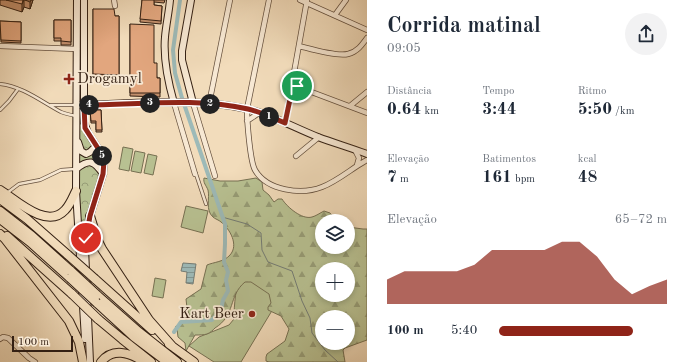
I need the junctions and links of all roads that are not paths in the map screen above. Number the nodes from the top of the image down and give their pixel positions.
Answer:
1 (77, 0) edge
2 (84, 0) edge
3 (114, 0) edge
4 (170, 0) edge
5 (191, 0) edge
6 (230, 0) edge
7 (269, 0) edge
8 (300, 0) edge
9 (346, 0) edge
10 (306, 1) edge
11 (115, 6) dead end
12 (335, 15) junction
13 (367, 30) edge
14 (367, 38) edge
15 (0, 46) edge
16 (299, 46) junction
17 (77, 48) junction
18 (0, 84) edge
19 (293, 85) junction
20 (18, 89) junction
21 (171, 91) junction
22 (367, 92) edge
23 (164, 103) junction
24 (176, 103) junction
25 (191, 103) junction
26 (206, 104) junction
27 (51, 105) junction
28 (77, 105) junction
29 (84, 105) junction
30 (350, 106) junction
31 (247, 109) junction
32 (0, 110) edge
33 (258, 112) junction
34 (367, 113) edge
35 (77, 116) junction
36 (247, 121) junction
37 (285, 123) junction
38 (200, 128) junction
39 (319, 137) junction
40 (77, 139) junction
41 (96, 146) junction
42 (355, 150) junction
43 (367, 154) edge
44 (296, 156) dead end
45 (367, 160) edge
46 (357, 166) junction
47 (76, 170) junction
48 (103, 174) junction
49 (196, 174) joint
50 (215, 176) dead end
51 (76, 191) junction
52 (2, 194) edge
53 (206, 204) dead end
54 (0, 211) edge
55 (90, 216) junction
56 (0, 219) edge
57 (0, 231) edge
58 (0, 234) edge
59 (70, 274) junction
60 (97, 299) junction
61 (0, 338) edge
62 (172, 346) junction
63 (35, 362) edge
64 (84, 362) edge
65 (90, 362) edge
66 (101, 362) edge
67 (145, 362) edge
68 (150, 362) edge
69 (167, 362) edge
70 (177, 362) edge
71 (194, 362) edge

1 - 17 main road
2 - 29 main road
3 - 11 street
4 - 21 main road
5 - 25 main road
6 - 26 street
7 - 31 street
8 - 10 street
9 - 12 street
10 - 12 street
10 - 16 street
12 - 13 street
14 - 16 street
15 - 17 street
16 - 19 street
17 - 28 main road
18 - 20 lane
19 - 30 street
19 - 37 street
20 - 27 lane
20 - 32 lane
21 - 23 main road
21 - 24 main road
22 - 30 street
23 - 24 main road
23 - 29 main road
24 - 25 main road
24 - 49 street
25 - 26 main road
25 - 38 street
26 - 31 main road
26 - 38 street
27 - 28 lane
27 - 35 lane
28 - 29 main road
28 - 35 main road
29 - 41 main road
30 - 34 street
31 - 33 main road
31 - 36 street
33 - 36 street
33 - 37 main road
35 - 40 main road
36 - 46 street
37 - 39 main road
38 - 50 street
39 - 42 main road
39 - 44 street
40 - 41 main road
40 - 47 main road
41 - 48 main road
42 - 43 main road
42 - 46 street
45 - 46 street
47 - 48 main road
47 - 51 main road
47 - 52 lane
48 - 55 main road
49 - 53 lane
51 - 52 highway
51 - 64 main road
52 - 62 highway, bridge
54 - 59 highway
55 - 62 highway
55 - 65 main road
56 - 59 highway
57 - 68 highway, bridge
58 - 64 highway
59 - 60 highway, bridge
60 - 69 highway
60 - 70 highway
61 - 63 street
62 - 71 highway
66 - 67 highway

